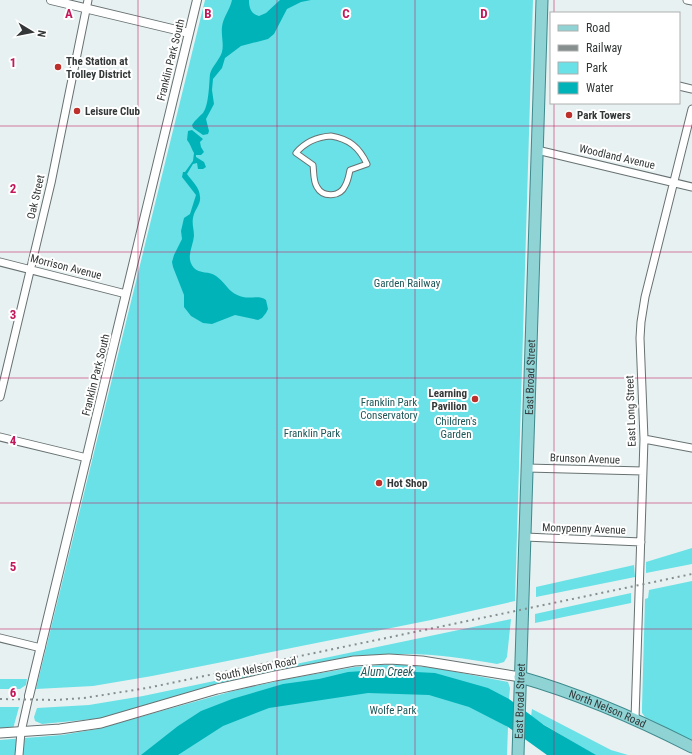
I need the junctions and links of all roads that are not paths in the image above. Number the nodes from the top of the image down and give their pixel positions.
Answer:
1 (51, 0) edge
2 (88, 0) edge
3 (197, 0) edge
4 (542, 0) edge
5 (687, 0) edge
6 (692, 1) edge
7 (87, 9) junction
8 (189, 34) junction
9 (680, 86) edge
10 (692, 89) edge
11 (692, 109) edge
12 (537, 150) junction
13 (296, 153) joint
14 (674, 182) junction
15 (692, 187) edge
16 (0, 262) edge
17 (31, 270) junction
18 (126, 294) junction
19 (0, 397) edge
20 (0, 437) edge
21 (644, 439) junction
22 (692, 448) edge
23 (87, 458) junction
24 (527, 468) junction
25 (643, 471) junction
26 (525, 537) junction
27 (641, 542) junction
28 (0, 638) edge
29 (41, 648) junction
30 (520, 677) junction
31 (29, 696) joint
32 (635, 719) junction
33 (21, 732) junction
34 (0, 733) edge
35 (692, 747) edge
36 (518, 752) edge
37 (19, 755) edge

1 - 7 street
2 - 7 street, Oak Street
3 - 8 street, Franklin Park South
4 - 12 main road, East Broad Street
5 - 6 street
7 - 8 street
7 - 17 street, Oak Street
8 - 18 street, Franklin Park South
9 - 10 street
11 - 14 street, East Long Street
12 - 14 street, Woodland Avenue
12 - 24 main road, East Broad Street
13 - 13 street
14 - 15 street, Woodland Avenue
14 - 21 street, East Long Street
16 - 17 street, Morrison Avenue
17 - 18 street, Morrison Avenue
17 - 19 street, Oak Street
18 - 23 street, Franklin Park South
20 - 23 street
21 - 22 street
21 - 25 street, East Long Street
23 - 29 street, Franklin Park South
24 - 25 street, Brunson Avenue
24 - 26 main road, East Broad Street
25 - 27 street, East Long Street
26 - 27 street, Monypenny Avenue
26 - 30 main road, East Broad Street
27 - 32 street, East Long Street
28 - 29 street
29 - 31 street, Franklin Park South
30 - 32 main road, North Nelson Road
30 - 33 main road, South Nelson Road
30 - 36 main road, East Broad Street
31 - 33 street, Franklin Park South
32 - 35 main road, North Nelson Road
33 - 34 main road, South Nelson Road
33 - 37 street, Franklin Park South

